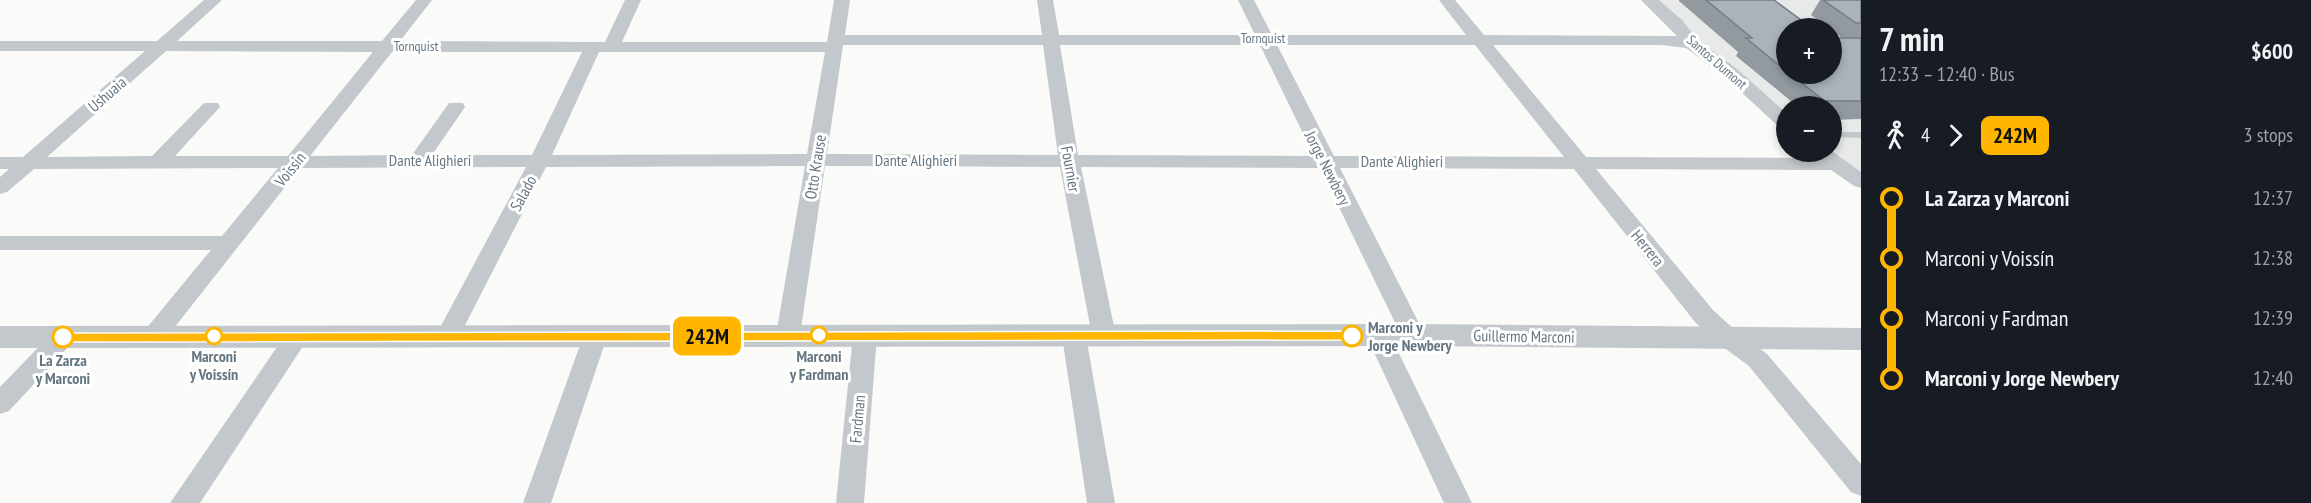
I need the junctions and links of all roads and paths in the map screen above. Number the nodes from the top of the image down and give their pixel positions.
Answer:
1 (214, 0) edge
2 (424, 0) edge
3 (633, 0) edge
4 (842, 0) edge
5 (1045, 0) edge
6 (1246, 0) edge
7 (1448, 0) edge
8 (1649, 0) edge
9 (1264, 38) junction
10 (1050, 39) junction
11 (1479, 40) junction
12 (1691, 42) junction
13 (834, 44) junction
14 (0, 46) edge
15 (162, 46) junction
16 (387, 46) junction
17 (602, 47) junction
18 (211, 107) dead end
19 (456, 107) dead end
20 (1776, 114) edge
21 (1842, 135) edge
22 (1861, 135) edge
23 (1776, 159) edge
24 (419, 160) junction
25 (540, 160) junction
26 (817, 160) junction
27 (1069, 160) junction
28 (296, 161) junction
29 (1324, 161) junction
30 (1578, 162) junction
31 (1832, 162) edge
32 (0, 163) edge
33 (29, 163) junction
34 (157, 163) junction
35 (1861, 182) edge
36 (0, 188) edge
37 (0, 243) edge
38 (230, 243) junction
39 (788, 335) junction
40 (865, 335) junction
41 (1378, 335) junction
42 (1413, 335) junction
43 (154, 336) junction
44 (1089, 336) junction
45 (0, 337) edge
46 (63, 337) junction
47 (297, 337) junction
48 (447, 337) junction
49 (595, 337) junction
50 (1728, 338) junction
51 (1861, 339) edge
52 (0, 404) edge
53 (1861, 484) edge
54 (184, 503) edge
55 (537, 503) edge
56 (850, 503) edge
57 (1101, 503) edge
58 (1458, 503) edge

1 - 15 street, Ushuaia
2 - 16 street, Voissin
3 - 17 street, Salado
4 - 13 street, Otto Krause
5 - 10 street, Fournier
6 - 9 street, Jorge Newbery
7 - 11 street, Herrera
8 - 12 street, Santos Dumont
9 - 10 street, Tornquist
9 - 11 street, Tornquist
9 - 29 street, Jorge Newbery
10 - 13 street, Tornquist
10 - 27 street, Fournier
11 - 12 street, Tornquist
11 - 30 street, Herrera
12 - 20 street, Santos Dumont
13 - 17 street, Tornquist
13 - 26 street, Otto Krause
14 - 15 street, Tornquist
15 - 16 street, Tornquist
15 - 33 street, Ushuaia
16 - 17 street, Tornquist
16 - 28 street, Voissin
17 - 25 street, Salado
18 - 34 street
19 - 24 street
21 - 22 lane
23 - 30 street, Dante Alighieri
24 - 25 street, Dante Alighieri
24 - 28 street, Dante Alighieri
25 - 26 street, Dante Alighieri
25 - 48 street, Salado
26 - 27 street, Dante Alighieri
26 - 39 street, Otto Krause
27 - 29 street, Dante Alighieri
27 - 44 street, Fournier
28 - 34 street, Dante Alighieri
28 - 38 street, Voissin
29 - 30 street, Dante Alighieri
29 - 42 street, Jorge Newbery
30 - 50 street, Herrera
31 - 35 street
32 - 33 street, Dante Alighieri
33 - 34 street, Dante Alighieri
33 - 36 street, Ushuaia
37 - 38 street
38 - 43 street, Voissin
39 - 40 street, Guillermo Marconi
39 - 49 street, Guillermo Marconi
40 - 44 street, Guillermo Marconi
40 - 56 street, Fardman
41 - 42 street, Guillermo Marconi
41 - 44 street, Guillermo Marconi
41 - 58 street
42 - 50 street, Guillermo Marconi
43 - 46 street, Guillermo Marconi
43 - 47 street, Guillermo Marconi
44 - 57 street, Fournier
45 - 46 street, Guillermo Marconi
46 - 52 street
47 - 48 street, Guillermo Marconi
47 - 54 street
48 - 49 street, Guillermo Marconi
49 - 55 street
50 - 51 street, Guillermo Marconi
50 - 53 street, Herrera

